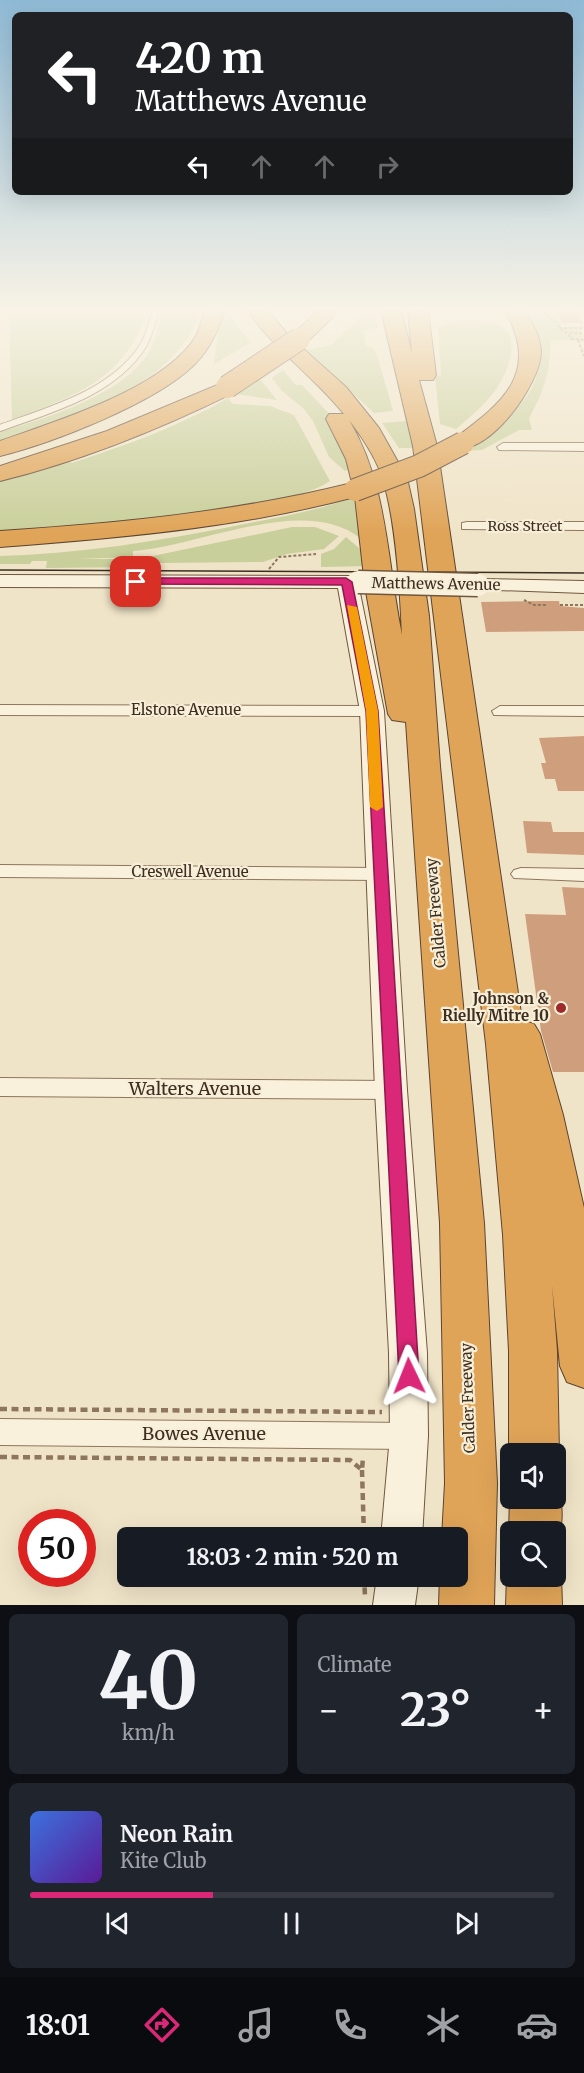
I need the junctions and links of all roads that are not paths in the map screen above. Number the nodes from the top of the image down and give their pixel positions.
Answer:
1 (96, 385) edge
2 (154, 385) edge
3 (205, 385) edge
4 (214, 385) edge
5 (328, 385) edge
6 (410, 385) edge
7 (425, 385) edge
8 (521, 385) edge
9 (0, 428) edge
10 (425, 446) junction
11 (502, 447) dead end
12 (584, 447) edge
13 (0, 449) edge
14 (0, 456) edge
15 (0, 474) edge
16 (230, 518) junction
17 (467, 526) dead end
18 (584, 526) edge
19 (0, 538) edge
20 (0, 552) edge
21 (0, 581) edge
22 (584, 586) edge
23 (353, 588) junction
24 (0, 710) edge
25 (372, 711) junction
26 (500, 711) dead end
27 (584, 711) edge
28 (0, 871) edge
29 (380, 874) junction
30 (520, 874) dead end
31 (584, 875) edge
32 (492, 940) junction
33 (0, 1087) edge
34 (391, 1090) junction
35 (584, 1366) edge
36 (0, 1432) edge
37 (409, 1436) junction
38 (534, 1443) edge
39 (471, 1483) junction
40 (402, 1527) edge
41 (396, 1587) edge
42 (534, 1587) edge
43 (394, 1605) edge
44 (458, 1605) edge
45 (466, 1605) edge
46 (534, 1605) edge

1 - 9 lane
2 - 13 highway
3 - 14 highway
4 - 15 highway
5 - 39 highway, Calder Freeway
6 - 10 highway
7 - 10 highway
8 - 16 highway, bridge
10 - 32 highway
11 - 12 street
16 - 19 highway
16 - 20 highway
17 - 18 street, Ross Street
21 - 23 main road
22 - 23 main road, Matthews Avenue, bridge
23 - 25 main road
24 - 25 street, Elstone Avenue
25 - 29 main road
26 - 27 street
28 - 29 street, Creswell Avenue
29 - 34 main road
30 - 31 street
32 - 35 highway
32 - 38 highway
33 - 34 street, Walters Avenue
34 - 37 main road
36 - 37 street, Bowes Avenue
37 - 40 main road
39 - 44 highway
39 - 45 highway, Calder Freeway
41 - 43 main road
42 - 46 highway

